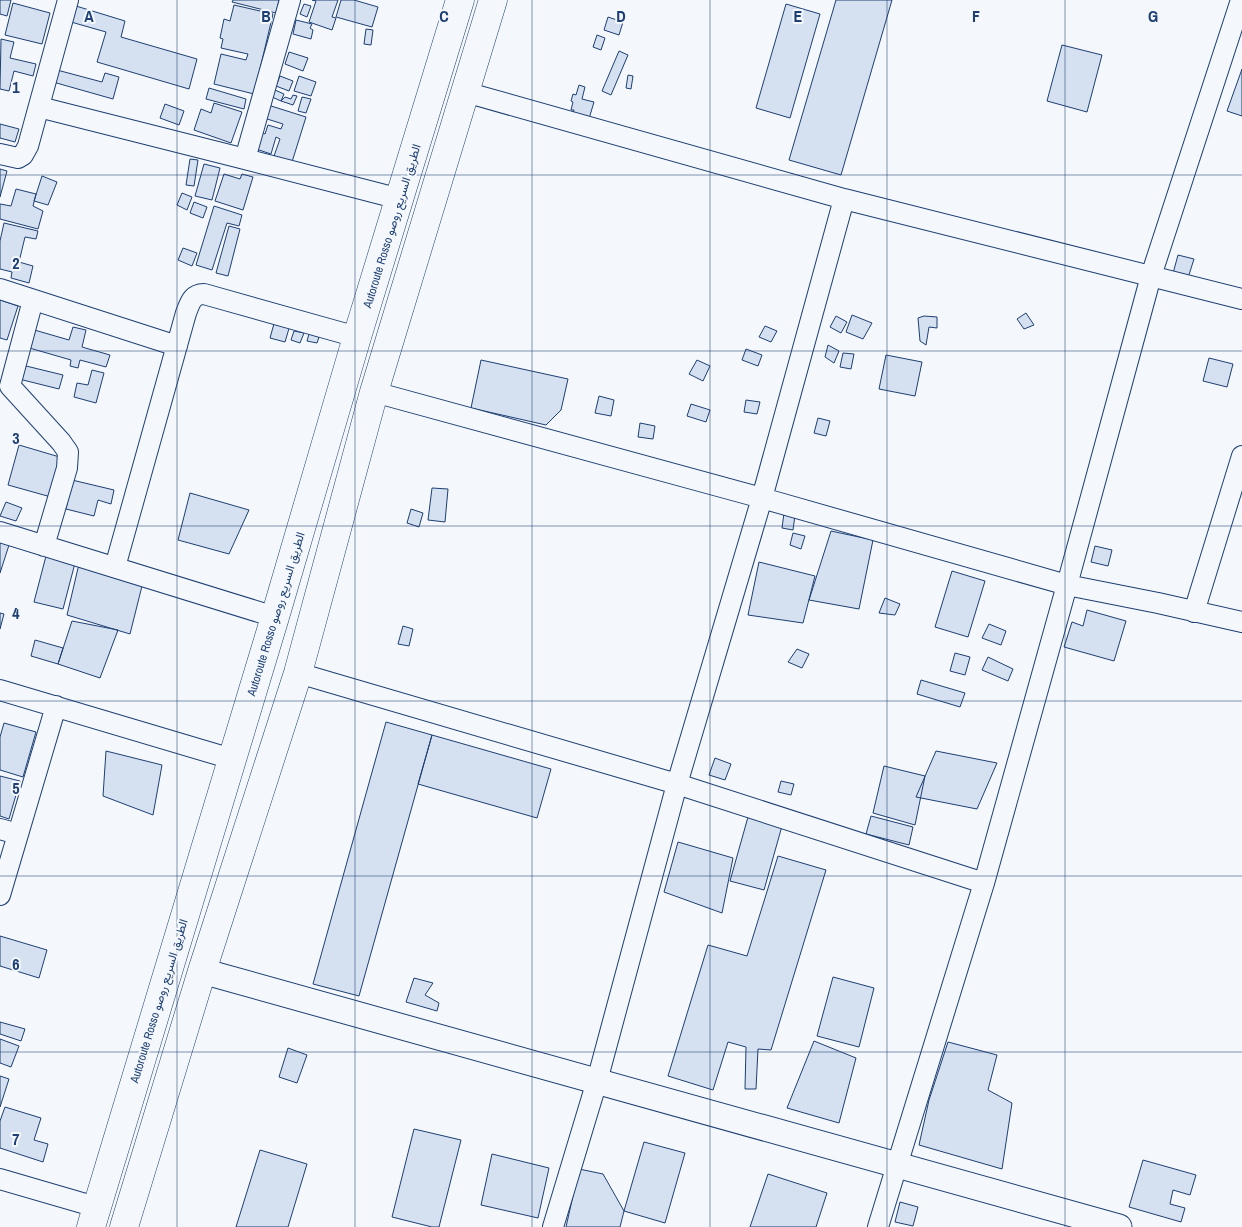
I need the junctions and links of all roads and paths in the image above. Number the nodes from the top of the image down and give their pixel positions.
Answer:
1 (68, 0) edge
2 (290, 0) edge
3 (460, 0) edge
4 (493, 0) edge
5 (1241, 0) edge
6 (464, 92) junction
7 (39, 107) junction
8 (0, 154) edge
9 (245, 159) junction
10 (400, 199) junction
11 (844, 199) junction
12 (1151, 276) junction
13 (0, 289) edge
14 (1242, 299) edge
15 (33, 300) junction
16 (357, 337) junction
17 (177, 346) junction
18 (374, 392) junction
19 (1242, 456) edge
20 (762, 498) junction
21 (0, 532) edge
22 (44, 546) junction
23 (115, 567) junction
24 (1067, 585) junction
25 (1194, 612) junction
26 (275, 617) junction
27 (1242, 622) edge
28 (298, 673) junction
29 (0, 690) edge
30 (56, 706) junction
31 (232, 759) junction
32 (677, 784) junction
33 (9, 832) edge
34 (984, 883) junction
35 (0, 893) edge
36 (202, 971) junction
37 (597, 1081) junction
38 (898, 1165) junction
39 (0, 1179) edge
40 (93, 1217) edge
41 (124, 1227) edge
42 (553, 1227) edge
43 (878, 1227) edge
44 (1119, 1227) edge

1 - 7 street
2 - 9 street
3 - 10 highway, Autoroute Rosso الطريق السريع روصو
4 - 6 highway
5 - 12 street
6 - 11 street
6 - 18 highway
7 - 8 street
7 - 9 street
9 - 10 street
10 - 16 highway, Autoroute Rosso الطريق السريع روصو
11 - 12 street
11 - 20 street
12 - 14 street
12 - 24 street
13 - 15 street
15 - 17 street
15 - 22 street
16 - 17 street
16 - 26 highway, Autoroute Rosso الطريق السريع روصو
17 - 23 street
18 - 20 street
18 - 28 highway
19 - 25 street
20 - 24 street
20 - 32 street
21 - 22 street
22 - 23 street
23 - 26 street
24 - 25 street
24 - 34 street
25 - 27 street
26 - 31 highway, Autoroute Rosso الطريق السريع روصو
28 - 32 street
28 - 36 highway
29 - 30 street
30 - 31 street
30 - 33 street
31 - 40 highway, Autoroute Rosso الطريق السريع روصو
32 - 34 street
32 - 37 street
33 - 35 street
34 - 38 street
36 - 37 street
36 - 41 highway
37 - 38 street
37 - 42 street
38 - 43 street
38 - 44 street
39 - 40 street

